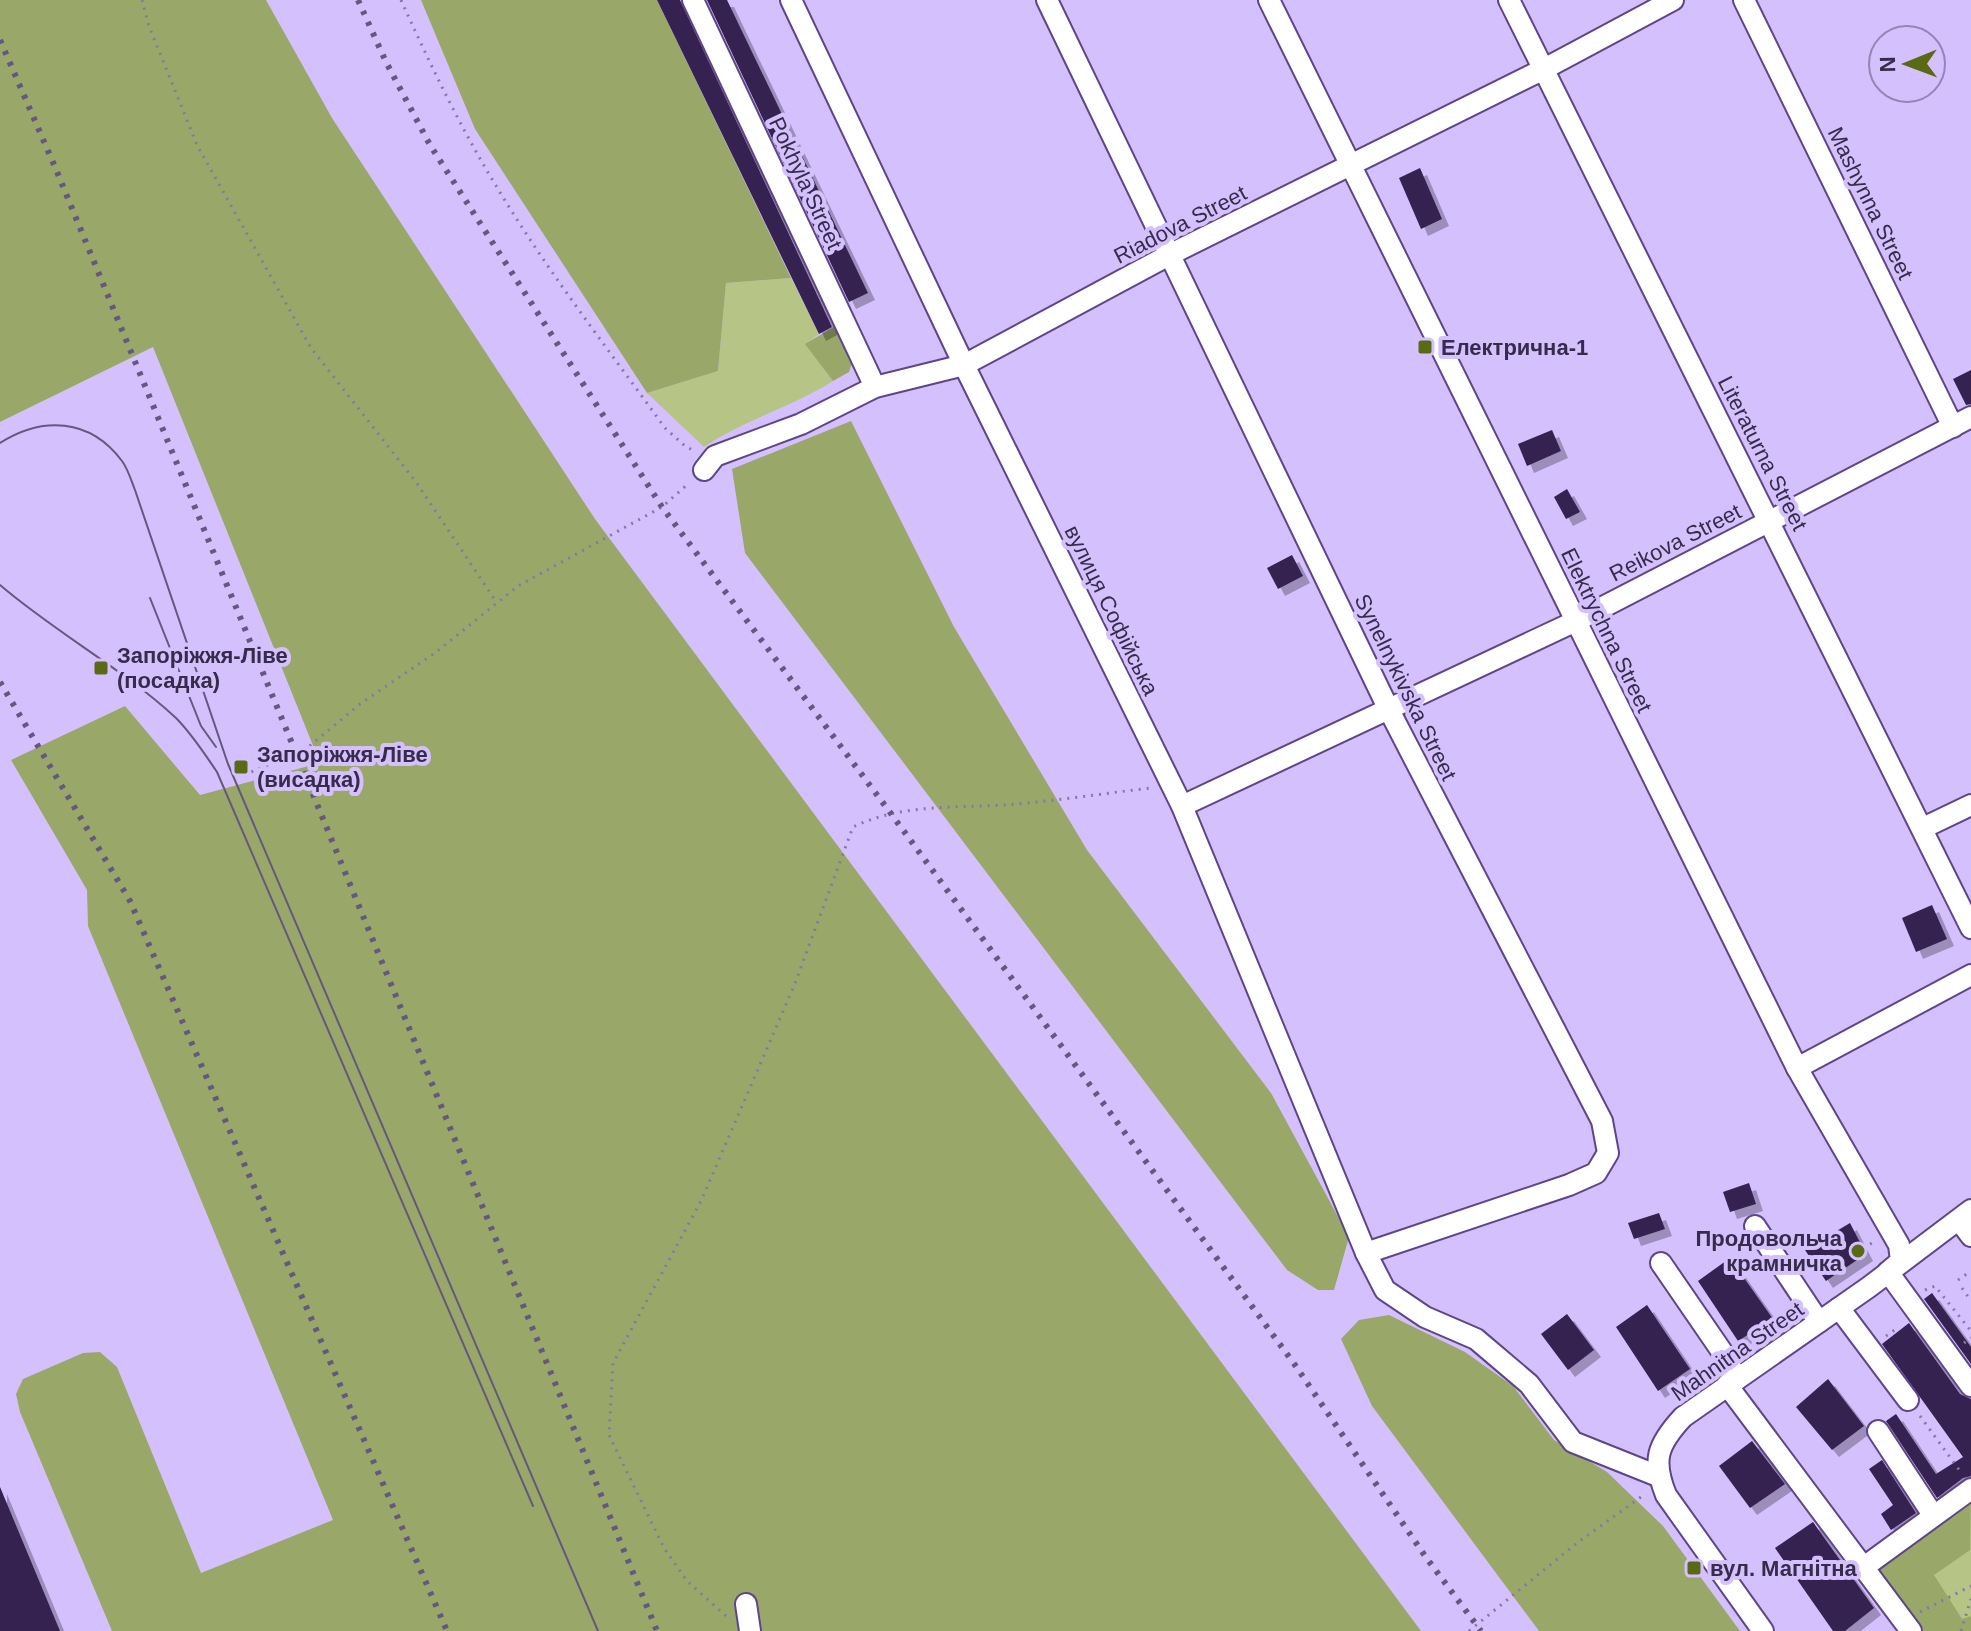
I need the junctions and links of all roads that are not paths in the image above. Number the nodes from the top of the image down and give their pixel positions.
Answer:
1 (693, 0) edge
2 (791, 0) edge
3 (1047, 0) edge
4 (1269, 0) edge
5 (1509, 0) edge
6 (1673, 0) edge
7 (1744, 0) edge
8 (1544, 69) junction
9 (1350, 166) junction
10 (1171, 254) junction
11 (964, 365) junction
12 (875, 387) junction
13 (1965, 425) edge
14 (709, 463) road end
15 (1770, 520) junction
16 (1576, 621) junction
17 (1389, 710) junction
18 (1971, 805) edge
19 (1182, 806) junction
20 (1923, 828) junction
21 (1971, 928) edge
22 (1971, 975) edge
23 (1797, 1068) junction
24 (1967, 1222) edge
25 (1755, 1226) dead end
26 (1366, 1253) junction
27 (1661, 1263) dead end
28 (1894, 1266) junction
29 (1839, 1308) junction
30 (1819, 1322) junction
31 (1731, 1382) junction
32 (1971, 1386) edge
33 (1908, 1400) road end
34 (1878, 1431) dead end
35 (1656, 1474) junction
36 (1967, 1482) edge
37 (1933, 1515) junction
38 (1864, 1567) junction
39 (746, 1604) dead end
40 (1907, 1626) edge
41 (750, 1630) edge
42 (1763, 1631) edge

1 - 12 street, Pokhyla Street
2 - 11 street, вулиця Софійська
3 - 10 street, Synelnykivska Street
4 - 9 street, Elektrychna Street
5 - 8 street, Literaturna Street
6 - 8 street, Riadova Street
7 - 13 street, Mashynna Street
8 - 9 street, Riadova Street
8 - 15 street, Literaturna Street
9 - 10 street, Riadova Street
9 - 16 street, Elektrychna Street
10 - 11 street, Riadova Street
10 - 17 street, Synelnykivska Street
11 - 12 street, Riadova Street
11 - 19 street, вулиця Софійська
12 - 14 street, Riadova Street
13 - 15 street, Reikova Street
15 - 16 street, Reikova Street
15 - 20 street, Literaturna Street
16 - 17 street, Reikova Street
16 - 23 street, Elektrychna Street
17 - 19 street, Reikova Street
17 - 26 street, Synelnykivska Street
18 - 20 street
19 - 26 street, вулиця Софійська
20 - 21 street, Literaturna Street
22 - 23 street
23 - 28 street, Elektrychna Street
24 - 28 street, Mahnitna Street
25 - 30 street
26 - 35 street, вулиця Софійська
27 - 31 street
28 - 29 street, Mahnitna Street
28 - 32 street, Elektrychna Street
29 - 30 street, Mahnitna Street
29 - 33 street
30 - 31 street, Mahnitna Street
31 - 35 street, Mahnitna Street
31 - 38 street
34 - 37 street
35 - 42 street
36 - 37 street
37 - 38 street
38 - 40 street
39 - 41 street

